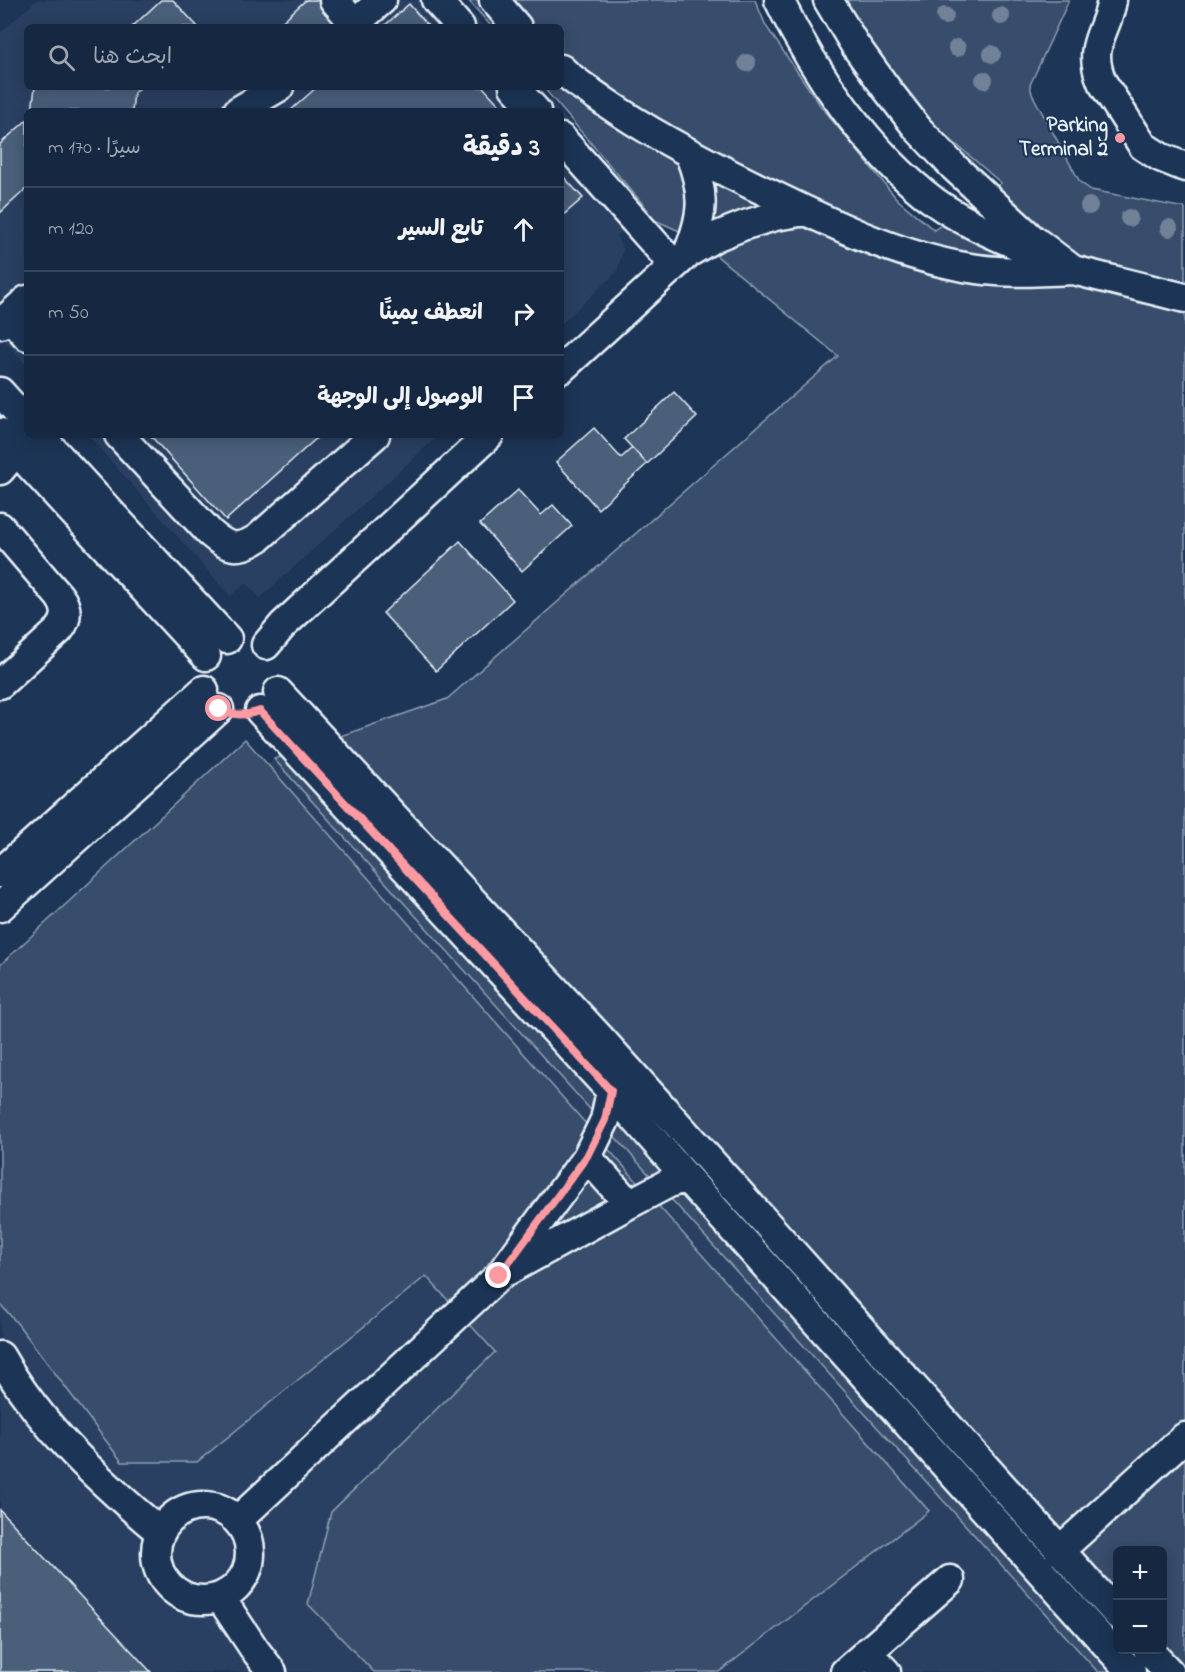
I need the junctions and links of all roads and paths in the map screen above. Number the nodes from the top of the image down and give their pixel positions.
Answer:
1 (334, 0) edge
2 (382, 0) edge
3 (436, 0) edge
4 (494, 0) edge
5 (780, 0) edge
6 (828, 0) edge
7 (1112, 0) edge
8 (352, 24) edge
9 (355, 24) edge
10 (457, 24) edge
11 (514, 24) edge
12 (564, 72) edge
13 (274, 90) edge
14 (517, 90) edge
15 (243, 108) edge
16 (533, 108) edge
17 (564, 141) edge
18 (690, 155) junction
19 (1185, 167) edge
20 (806, 211) junction
21 (681, 259) junction
22 (1073, 270) junction
23 (1185, 298) edge
24 (564, 366) edge
25 (0, 393) edge
26 (16, 438) edge
27 (122, 438) edge
28 (372, 438) edge
29 (486, 438) edge
30 (0, 527) edge
31 (266, 645) junction
32 (217, 647) junction
33 (0, 684) edge
34 (212, 700) junction
35 (269, 701) junction
36 (0, 873) edge
37 (0, 907) edge
38 (611, 1091) junction
39 (587, 1156) junction
40 (686, 1177) junction
41 (629, 1204) junction
42 (499, 1276) junction
43 (0, 1356) edge
44 (1185, 1437) edge
45 (238, 1520) junction
46 (160, 1532) junction
47 (1059, 1551) junction
48 (950, 1580) dead end
49 (220, 1597) junction
50 (1113, 1610) edge
51 (1152, 1654) edge
52 (877, 1662) edge
53 (272, 1672) edge
54 (845, 1672) edge
55 (1131, 1672) edge
56 (1168, 1672) edge

1 - 8 street
2 - 9 street
3 - 10 street
4 - 11 street
5 - 22 street
6 - 22 street
7 - 19 street
12 - 18 street
13 - 15 street
14 - 16 street
17 - 21 street
18 - 20 street
18 - 21 street
20 - 21 street
20 - 22 street
21 - 24 street
22 - 23 street
25 - 26 street
26 - 32 street
27 - 28 street
29 - 31 street
30 - 33 street
31 - 32 street
31 - 35 street
32 - 34 street
34 - 35 street
34 - 36 street
34 - 37 street
35 - 38 street
35 - 47 street
38 - 39 street
38 - 40 street
39 - 41 street
39 - 42 street
40 - 41 street
40 - 55 street
41 - 42 street
42 - 45 street
43 - 46 street
44 - 47 street
45 - 46 street
45 - 49 street
46 - 49 street
47 - 50 street
48 - 52 street
49 - 53 street
51 - 56 street
52 - 54 street

